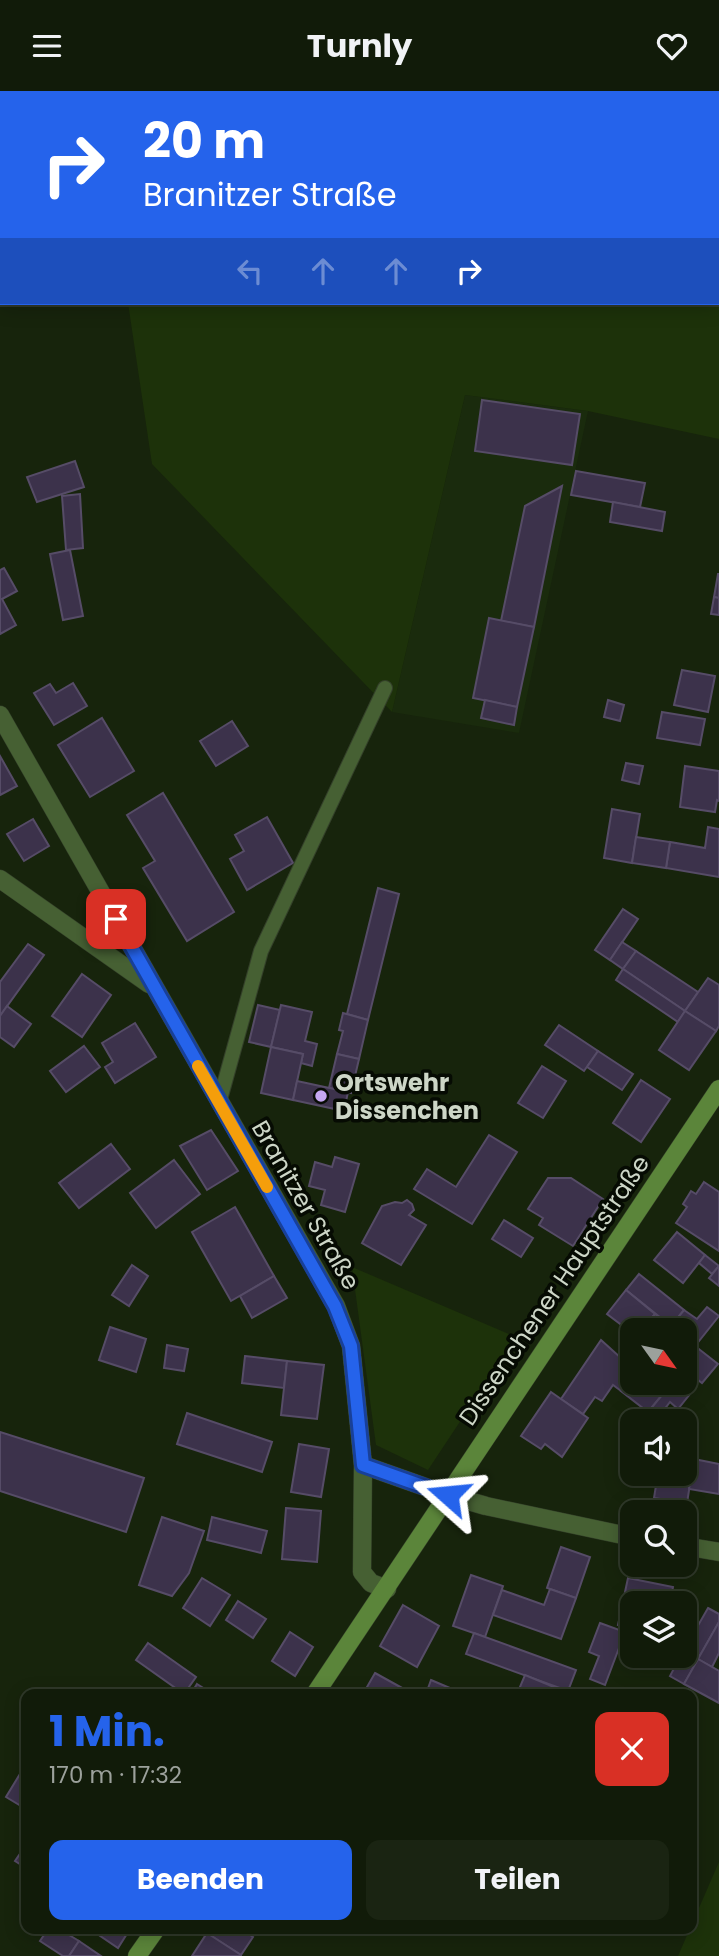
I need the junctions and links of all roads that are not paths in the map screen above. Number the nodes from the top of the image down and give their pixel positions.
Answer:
1 (385, 688) dead end
2 (0, 715) edge
3 (0, 879) edge
4 (154, 987) junction
5 (719, 1089) edge
6 (219, 1103) junction
7 (363, 1465) junction
8 (448, 1495) junction
9 (620, 1534) edge
10 (697, 1548) edge
11 (719, 1552) edge
12 (387, 1589) junction
13 (318, 1689) edge
14 (152, 1934) edge
15 (137, 1956) edge

1 - 6 lane
2 - 4 street, Branitzer Straße
3 - 4 street, Branitzer Straße
4 - 6 street, Branitzer Straße
5 - 8 main road, Dissenchener Hauptstraße
6 - 7 street, Branitzer Straße
7 - 8 street
7 - 12 street, Branitzer Straße
8 - 9 street
8 - 12 main road, Dissenchener Hauptstraße
10 - 11 street
12 - 13 main road, Dissenchener Hauptstraße
14 - 15 main road

